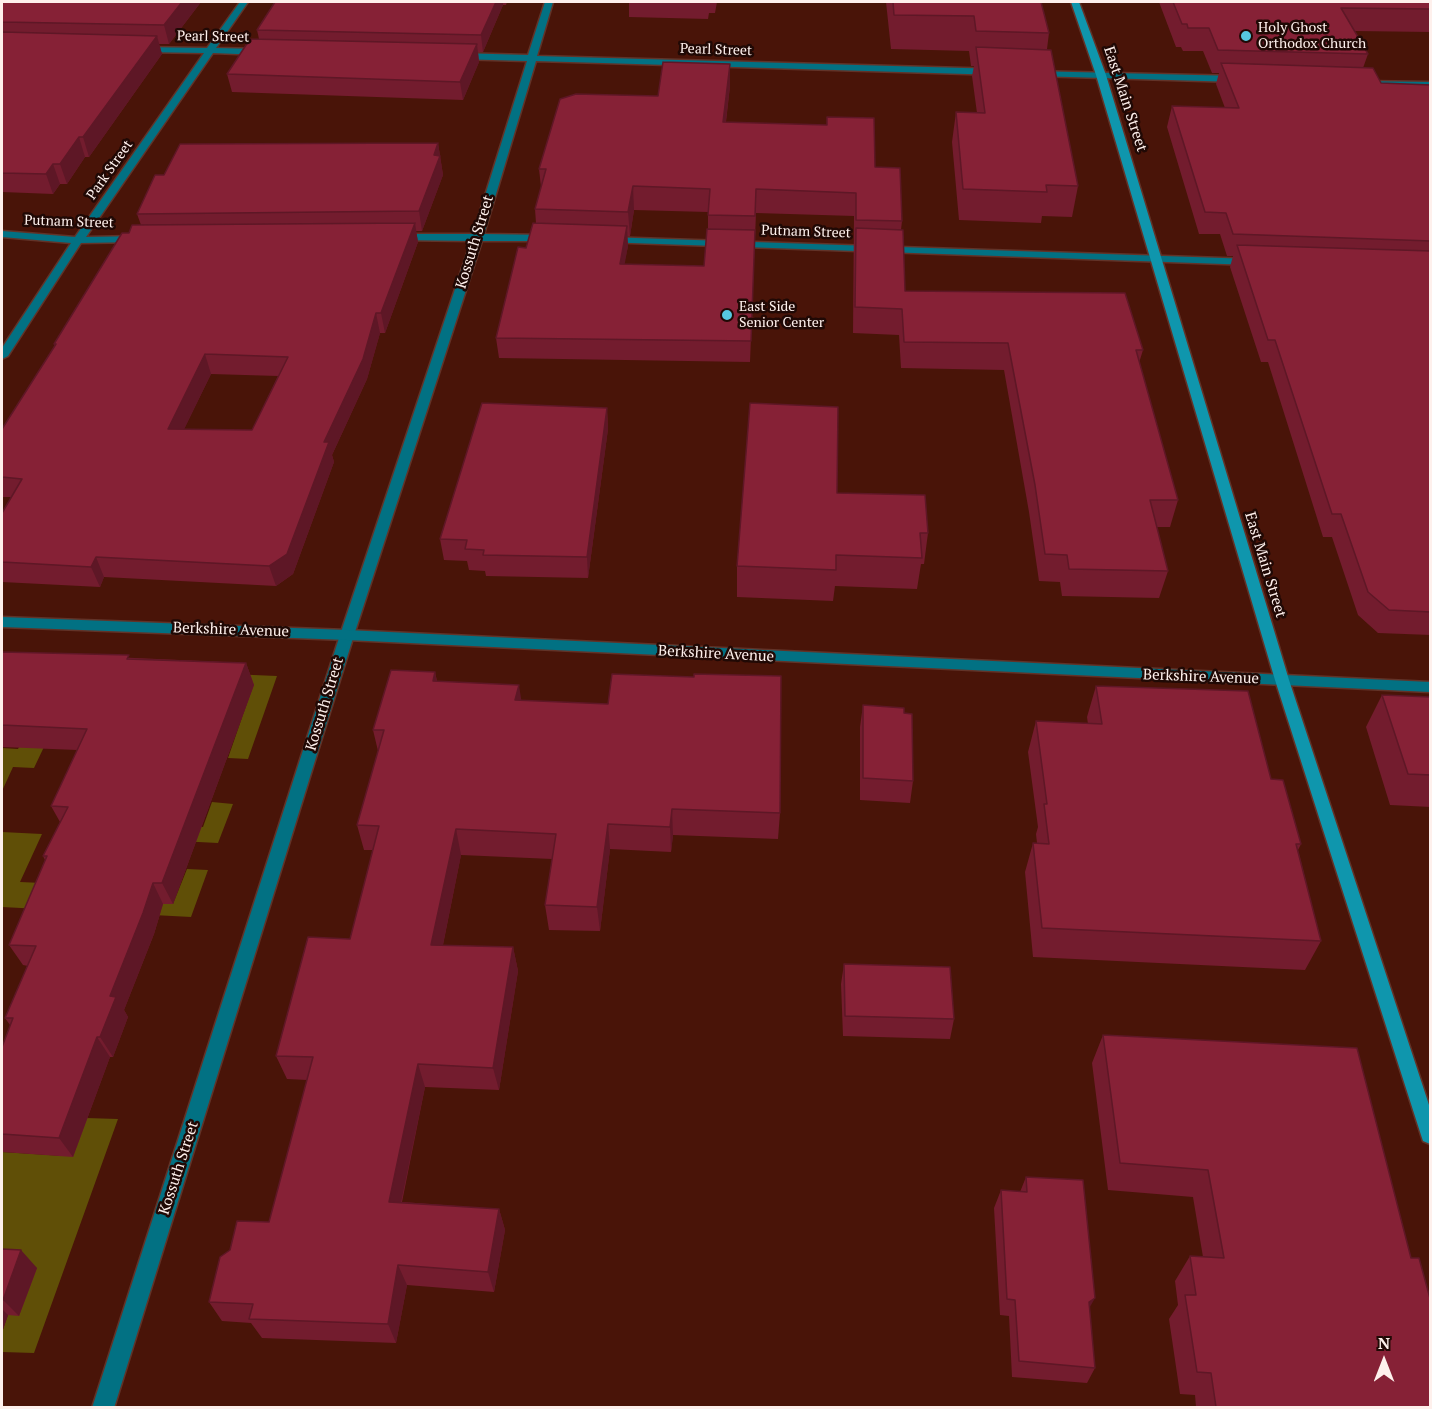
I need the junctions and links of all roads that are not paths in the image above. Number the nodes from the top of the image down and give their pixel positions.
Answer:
1 (244, 2) edge
2 (549, 2) edge
3 (1075, 2) edge
4 (129, 49) edge
5 (210, 51) junction
6 (269, 52) edge
7 (447, 56) edge
8 (531, 58) junction
9 (1006, 72) edge
10 (1030, 72) edge
11 (1101, 75) junction
12 (1242, 79) edge
13 (1348, 82) edge
14 (1431, 85) edge
15 (2, 234) edge
16 (478, 236) junction
17 (384, 237) edge
18 (148, 239) edge
19 (561, 239) edge
20 (78, 240) junction
21 (597, 240) edge
22 (1157, 258) junction
23 (1264, 262) edge
24 (2, 356) edge
25 (2, 622) edge
26 (347, 635) junction
27 (1282, 680) junction
28 (1431, 687) edge
29 (1431, 1135) edge
30 (103, 1407) edge

1 - 5 street, Park Street
2 - 8 street, Kossuth Street
3 - 11 main road, East Main Street
4 - 5 street, Pearl Street
5 - 6 street, Pearl Street
5 - 20 street, Park Street
7 - 8 street, Pearl Street
8 - 9 street, Pearl Street
8 - 16 street, Kossuth Street
10 - 11 street
11 - 12 street
11 - 22 main road, East Main Street
13 - 14 street
15 - 20 street, Putnam Street
16 - 17 street
16 - 19 street
16 - 26 street, Kossuth Street
18 - 20 street, Putnam Street
20 - 24 street, Park Street
21 - 22 street, Putnam Street
22 - 23 street, Putnam Street
22 - 27 main road, East Main Street
25 - 26 street, Berkshire Avenue
26 - 27 street, Berkshire Avenue
26 - 30 street, Kossuth Street
27 - 28 street, Berkshire Avenue
27 - 29 main road, East Main Street

